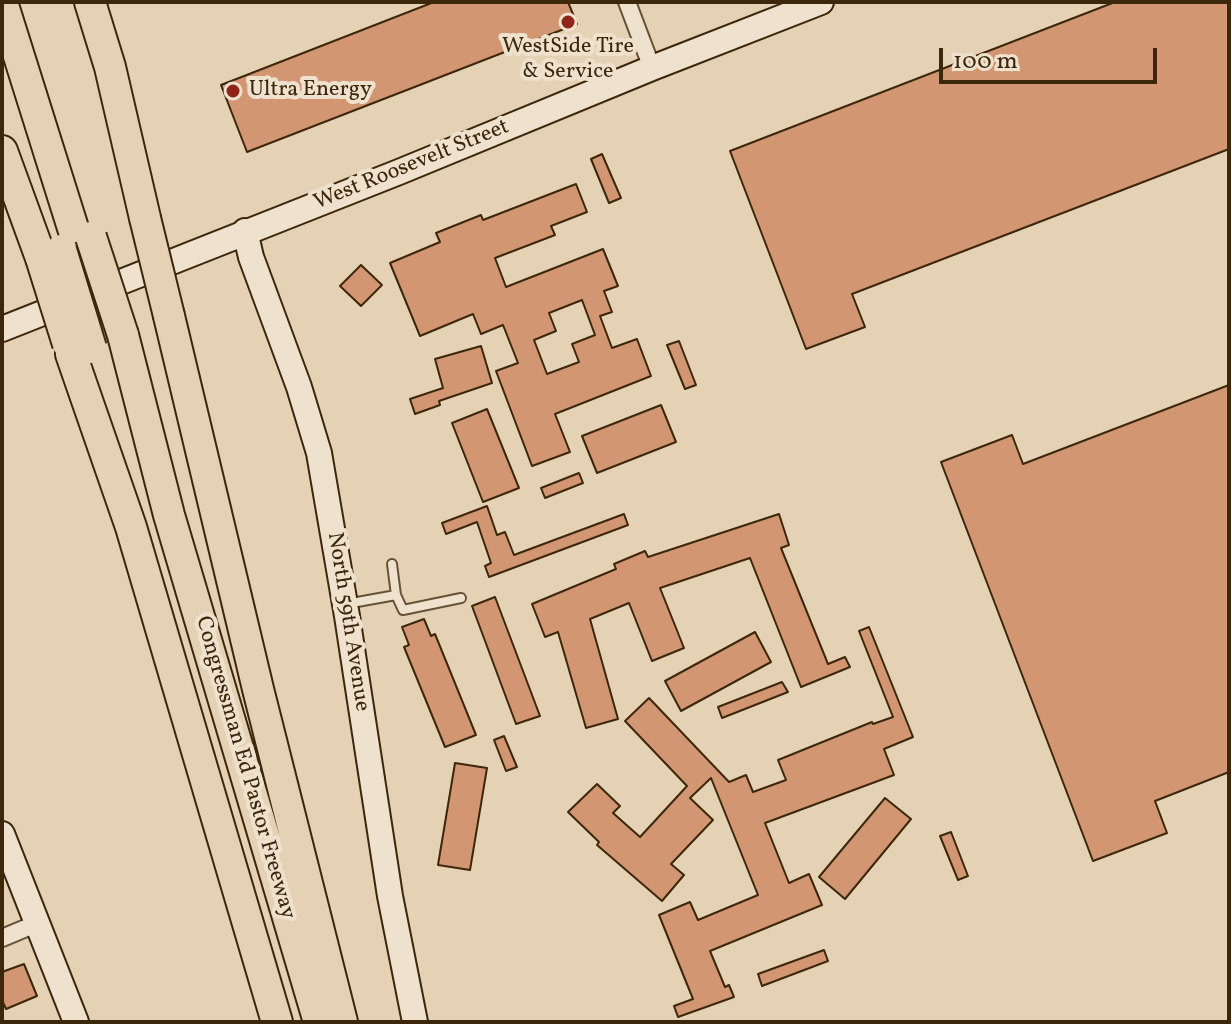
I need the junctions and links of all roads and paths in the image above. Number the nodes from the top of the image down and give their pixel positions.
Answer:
1 (2, 2) edge
2 (24, 2) edge
3 (90, 2) edge
4 (627, 2) edge
5 (821, 2) edge
6 (2, 53) edge
7 (652, 68) junction
8 (2, 151) edge
9 (2, 196) edge
10 (245, 231) junction
11 (59, 251) junction
12 (2, 329) edge
13 (90, 347) junction
14 (392, 564) dead end
15 (396, 595) junction
16 (461, 598) dead end
17 (345, 604) junction
18 (2, 834) edge
19 (38, 923) junction
20 (2, 938) edge
21 (76, 1022) edge
22 (277, 1022) edge
23 (319, 1022) edge
24 (342, 1022) edge
25 (415, 1022) edge

1 - 11 highway
2 - 11 highway
3 - 24 highway, bridge
4 - 7 street
5 - 7 main road, West Roosevelt Street
6 - 11 highway
7 - 10 main road, West Roosevelt Street
8 - 11 highway
9 - 11 highway
10 - 12 main road, West Roosevelt Street
10 - 17 main road, North 59th Avenue
11 - 13 highway, bridge
13 - 22 highway, Congressman Ed Pastor Freeway
13 - 23 highway, Congressman Ed Pastor Freeway
14 - 15 lane
15 - 16 lane
15 - 17 lane
17 - 25 main road, North 59th Avenue
18 - 19 main road
19 - 20 street
19 - 21 main road

